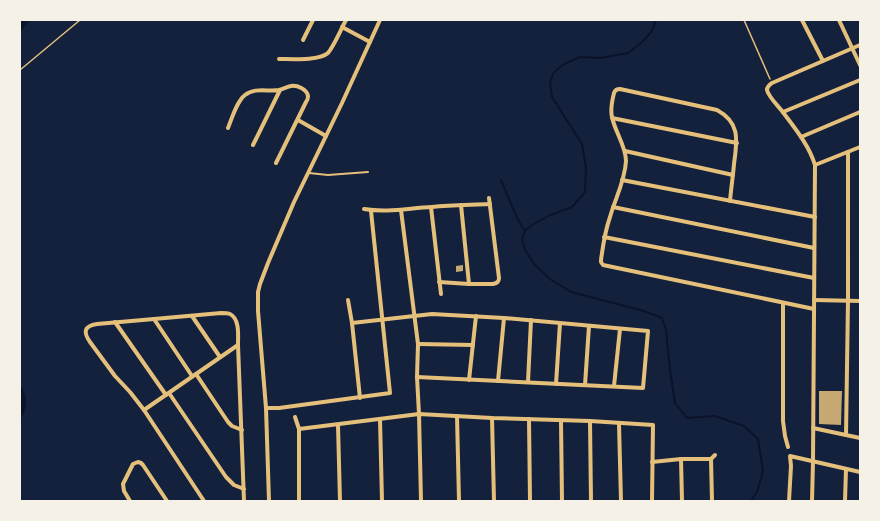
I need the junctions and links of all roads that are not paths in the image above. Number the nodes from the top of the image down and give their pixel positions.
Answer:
1 (313, 20) edge
2 (346, 20) edge
3 (380, 20) edge
4 (802, 20) edge
5 (839, 20) edge
6 (342, 27) junction
7 (303, 40) dead end
8 (370, 42) junction
9 (860, 45) edge
10 (853, 48) junction
11 (279, 59) dead end
12 (823, 61) junction
13 (860, 65) edge
14 (860, 80) edge
15 (280, 90) junction
16 (783, 112) junction
17 (860, 112) edge
18 (612, 118) junction
19 (298, 120) junction
20 (228, 128) dead end
21 (326, 136) junction
22 (801, 137) junction
23 (737, 144) junction
24 (252, 145) dead end
25 (860, 147) edge
26 (625, 151) junction
27 (848, 152) junction
28 (276, 163) dead end
29 (815, 164) junction
30 (368, 172) dead end
31 (308, 173) junction
32 (733, 175) junction
33 (622, 180) junction
34 (489, 198) dead end
35 (730, 201) junction
36 (490, 204) junction
37 (461, 206) junction
38 (431, 207) junction
39 (613, 207) junction
40 (364, 209) dead end
41 (401, 210) junction
42 (371, 211) junction
43 (815, 217) junction
44 (604, 237) junction
45 (814, 248) junction
46 (814, 278) junction
47 (439, 282) junction
48 (470, 284) junction
49 (441, 294) dead end
50 (348, 300) dead end
51 (814, 300) junction
52 (848, 300) junction
53 (860, 301) edge
54 (783, 303) junction
55 (814, 309) junction
56 (192, 316) junction
57 (414, 316) junction
58 (476, 316) junction
59 (504, 318) junction
60 (383, 319) junction
61 (154, 320) junction
62 (530, 320) junction
63 (115, 322) junction
64 (352, 323) junction
65 (560, 323) junction
66 (589, 326) junction
67 (620, 328) junction
68 (418, 344) junction
69 (238, 345) junction
70 (473, 345) junction
71 (220, 357) junction
72 (194, 375) junction
73 (417, 377) junction
74 (469, 380) junction
75 (498, 381) junction
76 (528, 382) junction
77 (556, 384) junction
78 (585, 385) junction
79 (614, 386) junction
80 (167, 394) junction
81 (360, 398) junction
82 (266, 408) junction
83 (144, 410) junction
84 (419, 414) junction
85 (457, 416) junction
86 (295, 417) dead end
87 (492, 418) junction
88 (380, 419) junction
89 (529, 419) junction
90 (561, 420) junction
91 (590, 421) junction
92 (619, 424) junction
93 (338, 425) junction
94 (813, 428) junction
95 (299, 429) junction
96 (242, 430) junction
97 (846, 435) junction
98 (860, 438) edge
99 (788, 447) dead end
100 (715, 455) dead end
101 (681, 459) junction
102 (712, 459) junction
103 (652, 462) junction
104 (813, 462) junction
105 (846, 469) junction
106 (860, 472) edge
107 (244, 489) junction
108 (130, 501) edge
109 (167, 501) edge
110 (204, 501) edge
111 (244, 501) edge
112 (270, 501) edge
113 (299, 501) edge
114 (340, 501) edge
115 (382, 501) edge
116 (421, 501) edge
117 (459, 501) edge
118 (494, 501) edge
119 (530, 501) edge
120 (562, 501) edge
121 (591, 501) edge
122 (621, 501) edge
123 (652, 501) edge
124 (682, 501) edge
125 (712, 501) edge
126 (789, 501) edge
127 (812, 501) edge
128 (845, 501) edge

1 - 7 street
2 - 6 street
3 - 8 street
4 - 12 street
5 - 10 street
6 - 8 street
6 - 11 street
8 - 21 street
9 - 10 street
10 - 12 street
10 - 13 street
12 - 16 street
14 - 16 street
15 - 19 street
15 - 20 street
15 - 24 street
16 - 22 street
17 - 22 street
18 - 23 street
18 - 23 street
18 - 26 street
19 - 21 street
19 - 28 street
21 - 31 street
22 - 29 street
23 - 32 street
25 - 27 street
26 - 32 street
26 - 33 street
27 - 29 street
27 - 52 street
29 - 43 street
30 - 31 lane
31 - 82 street
32 - 35 street
33 - 35 street
33 - 39 street
34 - 36 street
35 - 43 street
36 - 37 street
36 - 48 street
37 - 38 street
37 - 48 street
38 - 41 street
38 - 47 street
39 - 44 street
39 - 45 street
40 - 42 street
41 - 42 street
41 - 57 street
42 - 60 street
43 - 45 street
44 - 46 street
44 - 54 street
45 - 46 street
46 - 51 street
47 - 48 street
47 - 49 street
50 - 64 street
51 - 52 street
51 - 55 street
52 - 53 street
52 - 97 street
54 - 55 street
54 - 99 street
55 - 94 street
56 - 61 street
56 - 69 street
56 - 71 street
57 - 58 street
57 - 60 street
57 - 68 street
58 - 59 street
58 - 70 street
59 - 62 street
59 - 75 street
60 - 64 street
60 - 81 street
61 - 63 street
61 - 72 street
62 - 65 street
62 - 76 street
63 - 80 street
63 - 83 street
64 - 81 street
65 - 66 street
65 - 77 street
66 - 67 street
66 - 78 street
67 - 79 street
67 - 79 street
68 - 70 street
68 - 73 street
69 - 71 street
69 - 96 street
70 - 74 street
71 - 72 street
72 - 80 street
72 - 96 street
73 - 74 street
73 - 84 street
74 - 75 street
75 - 76 street
76 - 77 street
77 - 78 street
78 - 79 street
80 - 83 street
80 - 107 street
81 - 82 street
82 - 112 street
83 - 110 street
84 - 85 street
84 - 88 street
84 - 116 street
85 - 87 street
85 - 117 street
86 - 95 street
87 - 89 street
87 - 118 street
88 - 93 street
88 - 115 street
89 - 90 street
89 - 119 street
90 - 91 street
90 - 120 street
91 - 92 street
91 - 121 street
92 - 103 street
92 - 122 street
93 - 95 street
93 - 114 street
94 - 97 street
94 - 104 street
95 - 113 street
96 - 107 street
97 - 98 street
100 - 102 street
101 - 102 street
101 - 103 street
101 - 124 street
102 - 125 street
103 - 123 street
104 - 105 street
104 - 126 street
104 - 127 street
105 - 106 street
105 - 128 street
107 - 111 street
108 - 109 street

